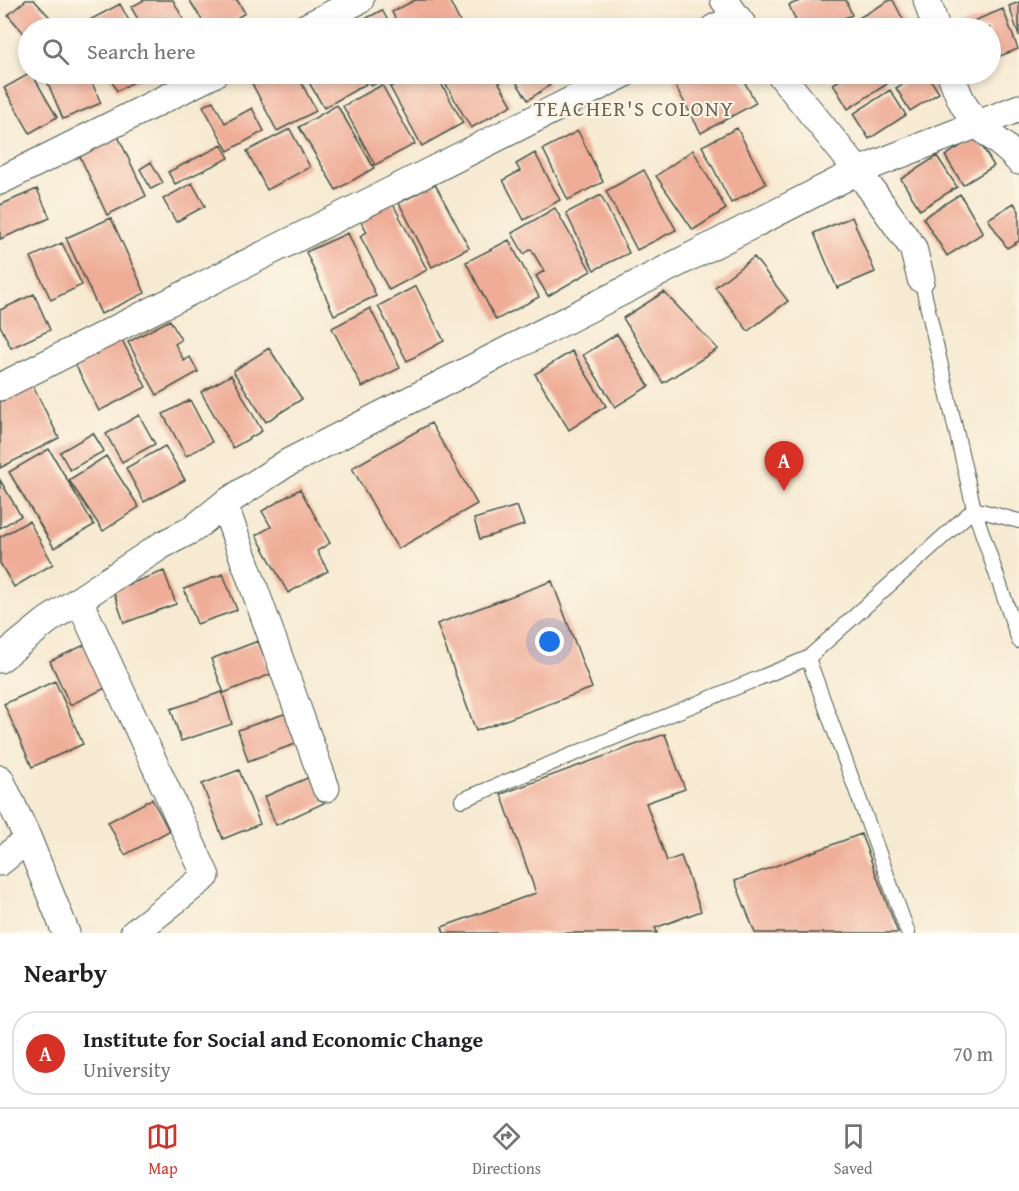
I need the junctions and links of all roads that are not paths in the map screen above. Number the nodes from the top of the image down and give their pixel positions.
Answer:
1 (360, 0) edge
2 (927, 0) edge
3 (324, 18) edge
4 (933, 18) edge
5 (194, 84) edge
6 (604, 84) edge
7 (788, 84) edge
8 (954, 84) edge
9 (1019, 108) edge
10 (977, 123) junction
11 (1019, 161) edge
12 (858, 171) junction
13 (0, 181) edge
14 (921, 279) joint
15 (0, 387) edge
16 (224, 504) junction
17 (974, 509) junction
18 (1019, 521) edge
19 (80, 600) junction
20 (1019, 641) edge
21 (0, 658) edge
22 (808, 658) junction
23 (0, 779) edge
24 (326, 788) dead end
25 (462, 800) dead end
26 (28, 839) junction
27 (0, 862) edge
28 (66, 933) edge
29 (134, 933) edge
30 (908, 933) edge

1 - 3 street
2 - 4 street
5 - 13 street
6 - 15 street
7 - 12 street
8 - 10 street
9 - 10 street
10 - 11 street
10 - 12 street
12 - 14 street
12 - 16 street
14 - 17 lane
16 - 19 street
16 - 24 street
17 - 18 lane
17 - 20 lane
17 - 22 lane
19 - 21 street
19 - 29 street
22 - 25 lane
22 - 30 lane
23 - 26 street
26 - 27 street
26 - 28 street

